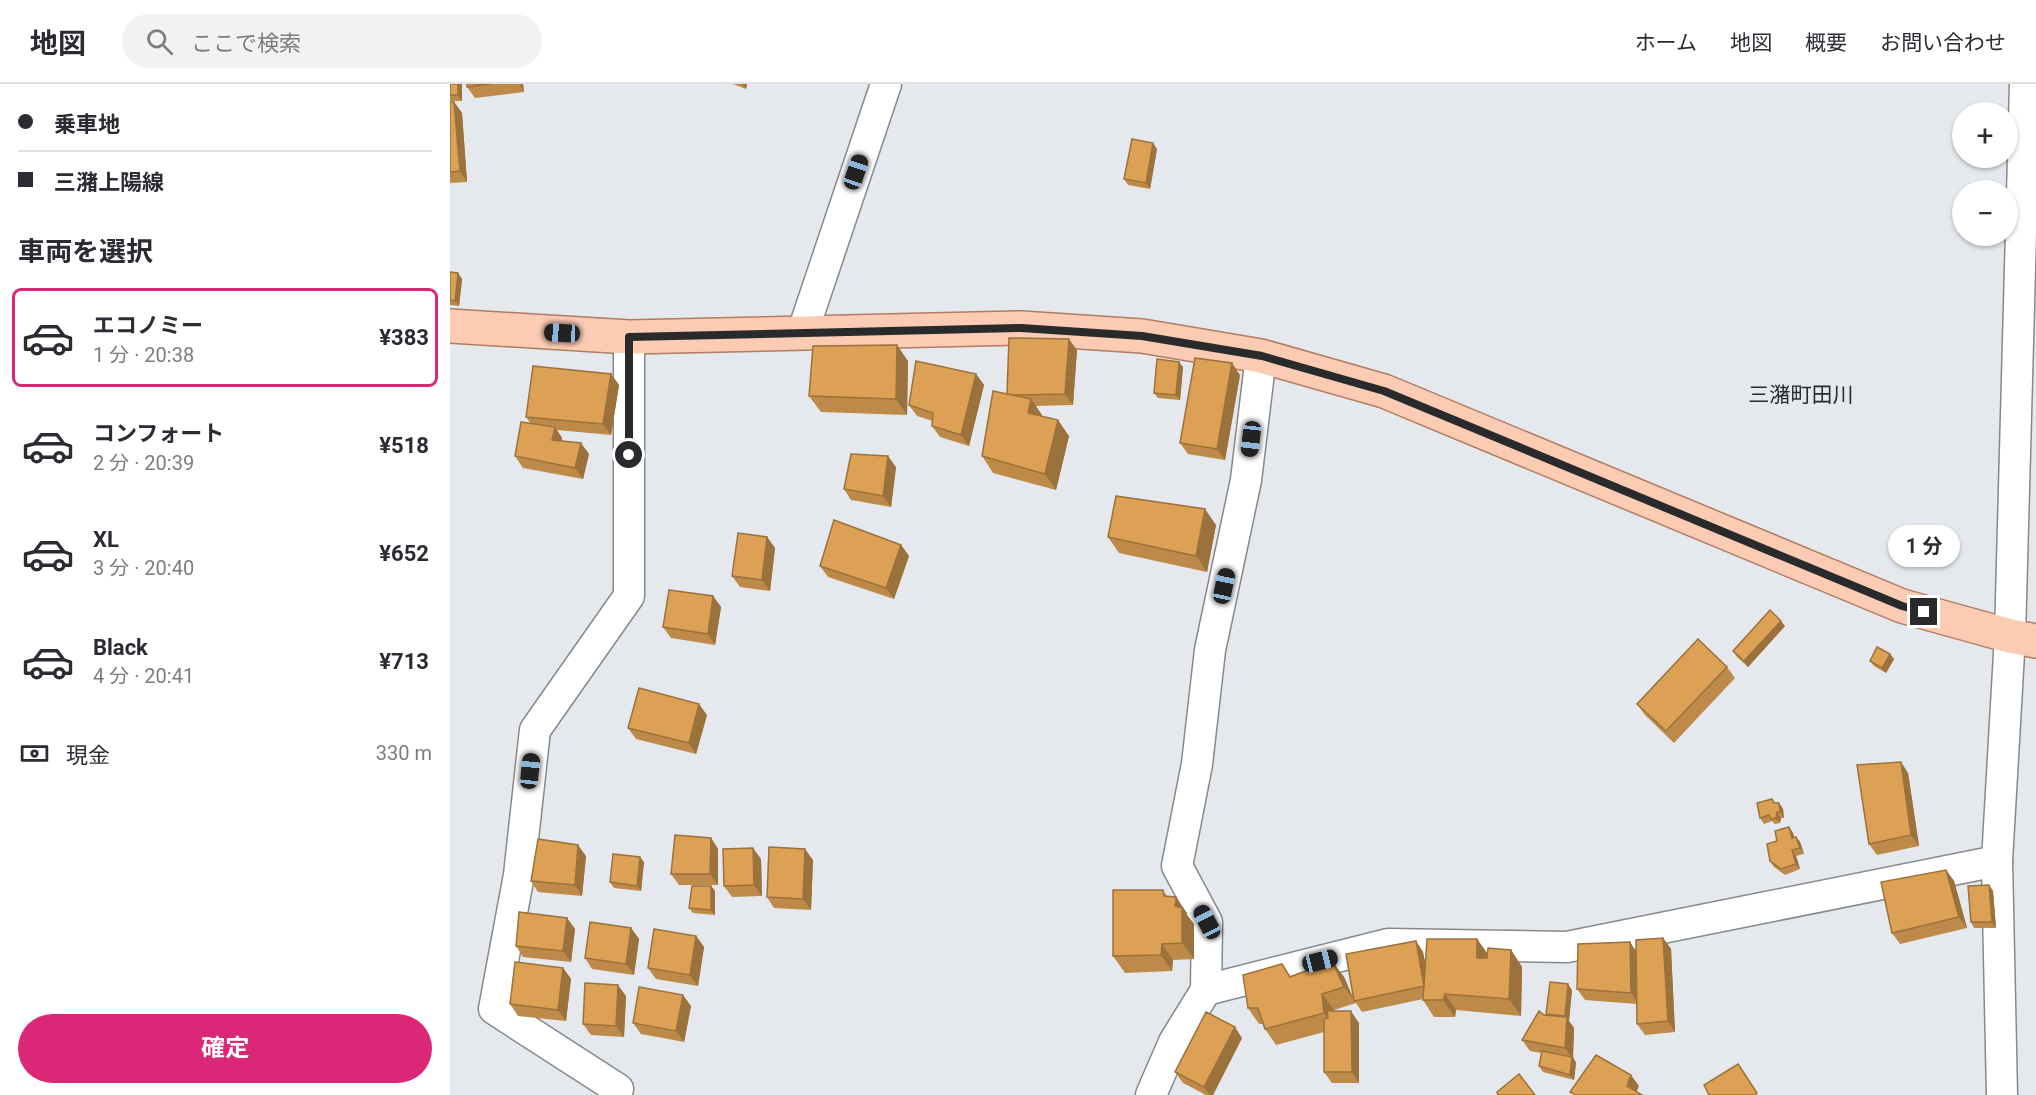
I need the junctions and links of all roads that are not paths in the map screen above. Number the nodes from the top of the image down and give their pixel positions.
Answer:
1 (886, 84) edge
2 (2025, 84) edge
3 (450, 326) edge
4 (802, 334) junction
5 (629, 337) junction
6 (1262, 356) junction
7 (2023, 639) edge
8 (1997, 861) junction
9 (1206, 990) junction
10 (618, 1089) dead end
11 (1151, 1095) edge
12 (2002, 1095) edge

1 - 4 street
2 - 7 street
3 - 5 main road
4 - 5 main road
4 - 6 main road
5 - 10 street
6 - 7 main road
6 - 9 street
7 - 8 street
8 - 9 street
8 - 12 street
9 - 11 street

